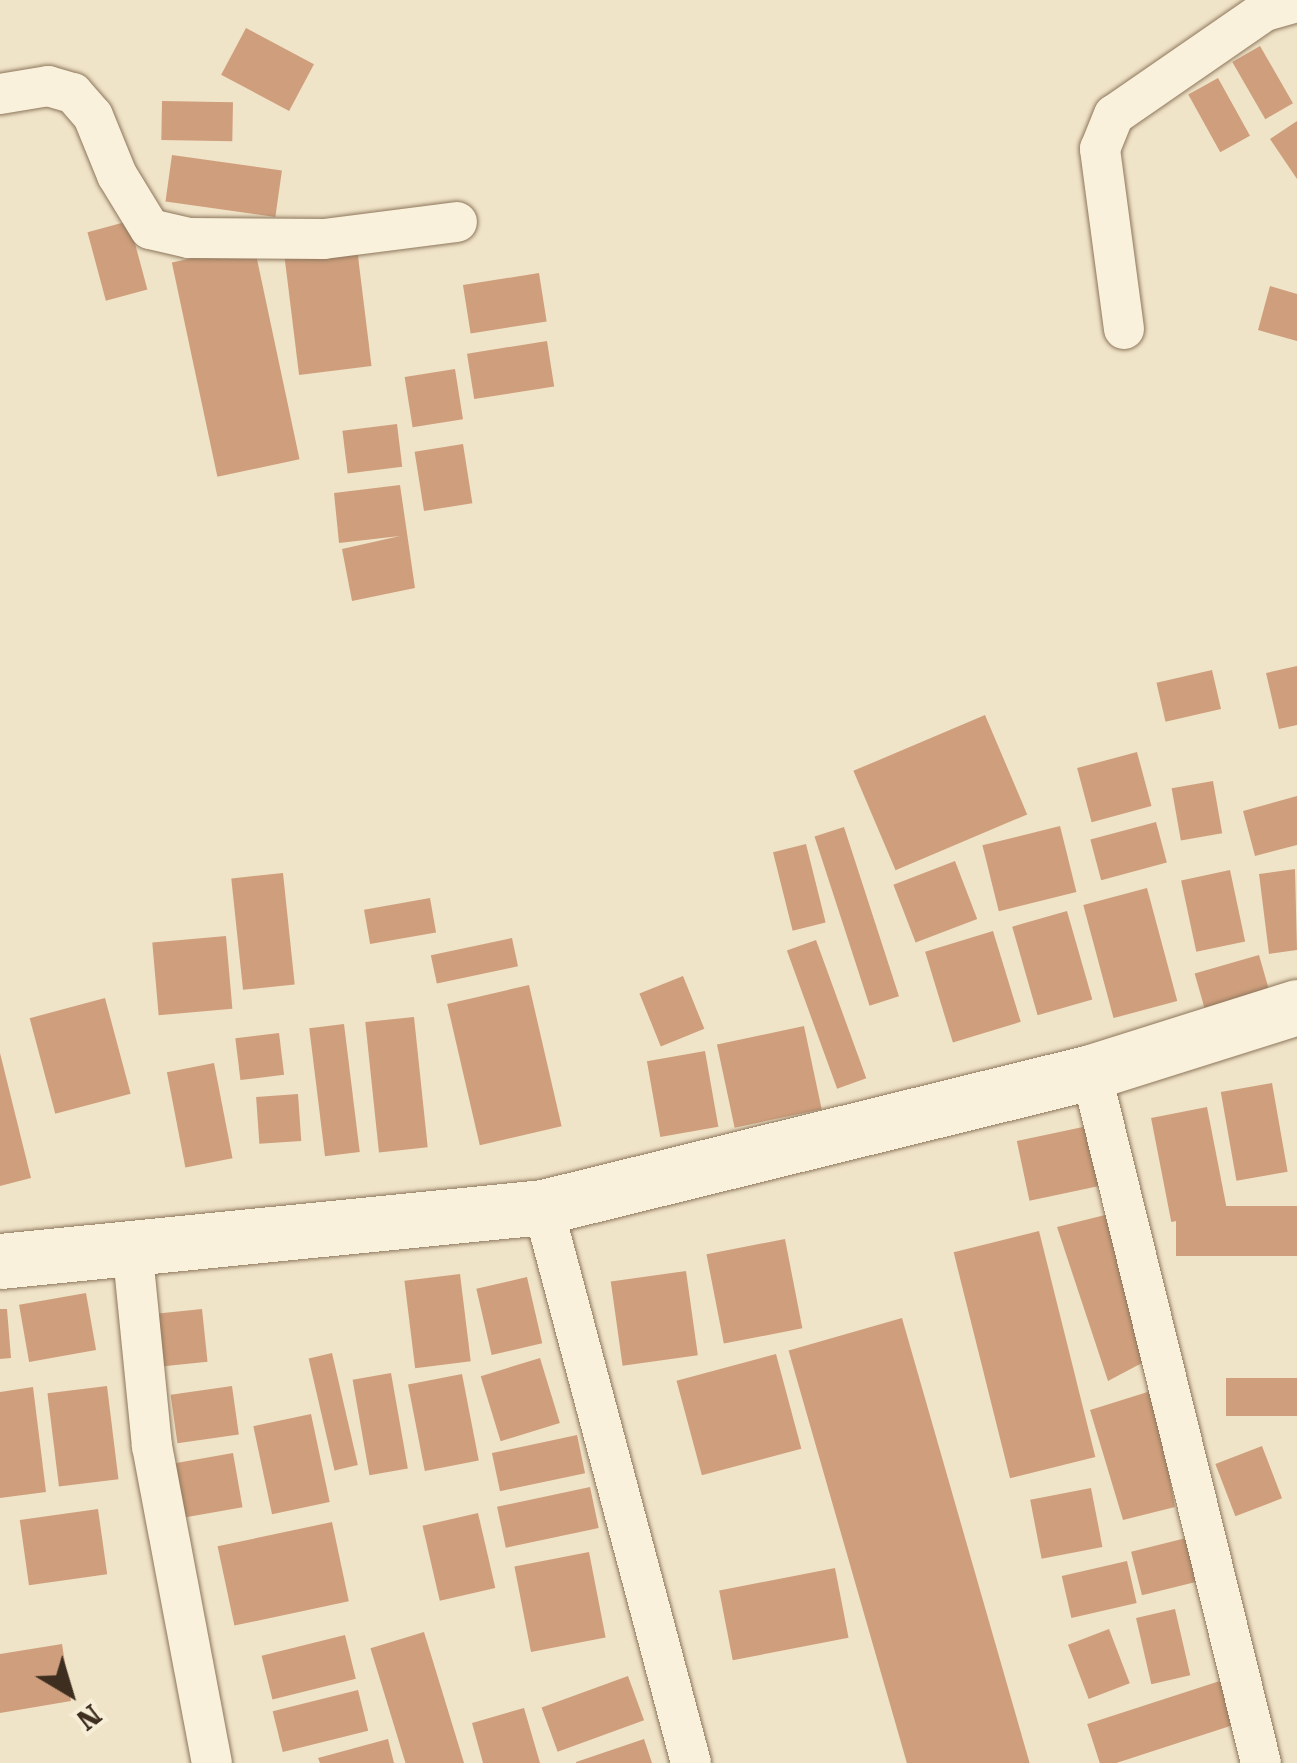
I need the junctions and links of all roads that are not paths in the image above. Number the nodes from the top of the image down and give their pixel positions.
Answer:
1 (1297, 2) edge
2 (0, 94) edge
3 (457, 222) dead end
4 (1124, 329) dead end
5 (1297, 1008) edge
6 (1091, 1072) junction
7 (543, 1207) junction
8 (132, 1246) junction
9 (0, 1260) edge
10 (212, 1763) edge
11 (692, 1763) edge
12 (1261, 1763) edge

1 - 4 street
2 - 3 street
5 - 6 main road
6 - 7 main road
6 - 12 street
7 - 8 main road
7 - 11 street
8 - 9 main road
8 - 10 street

